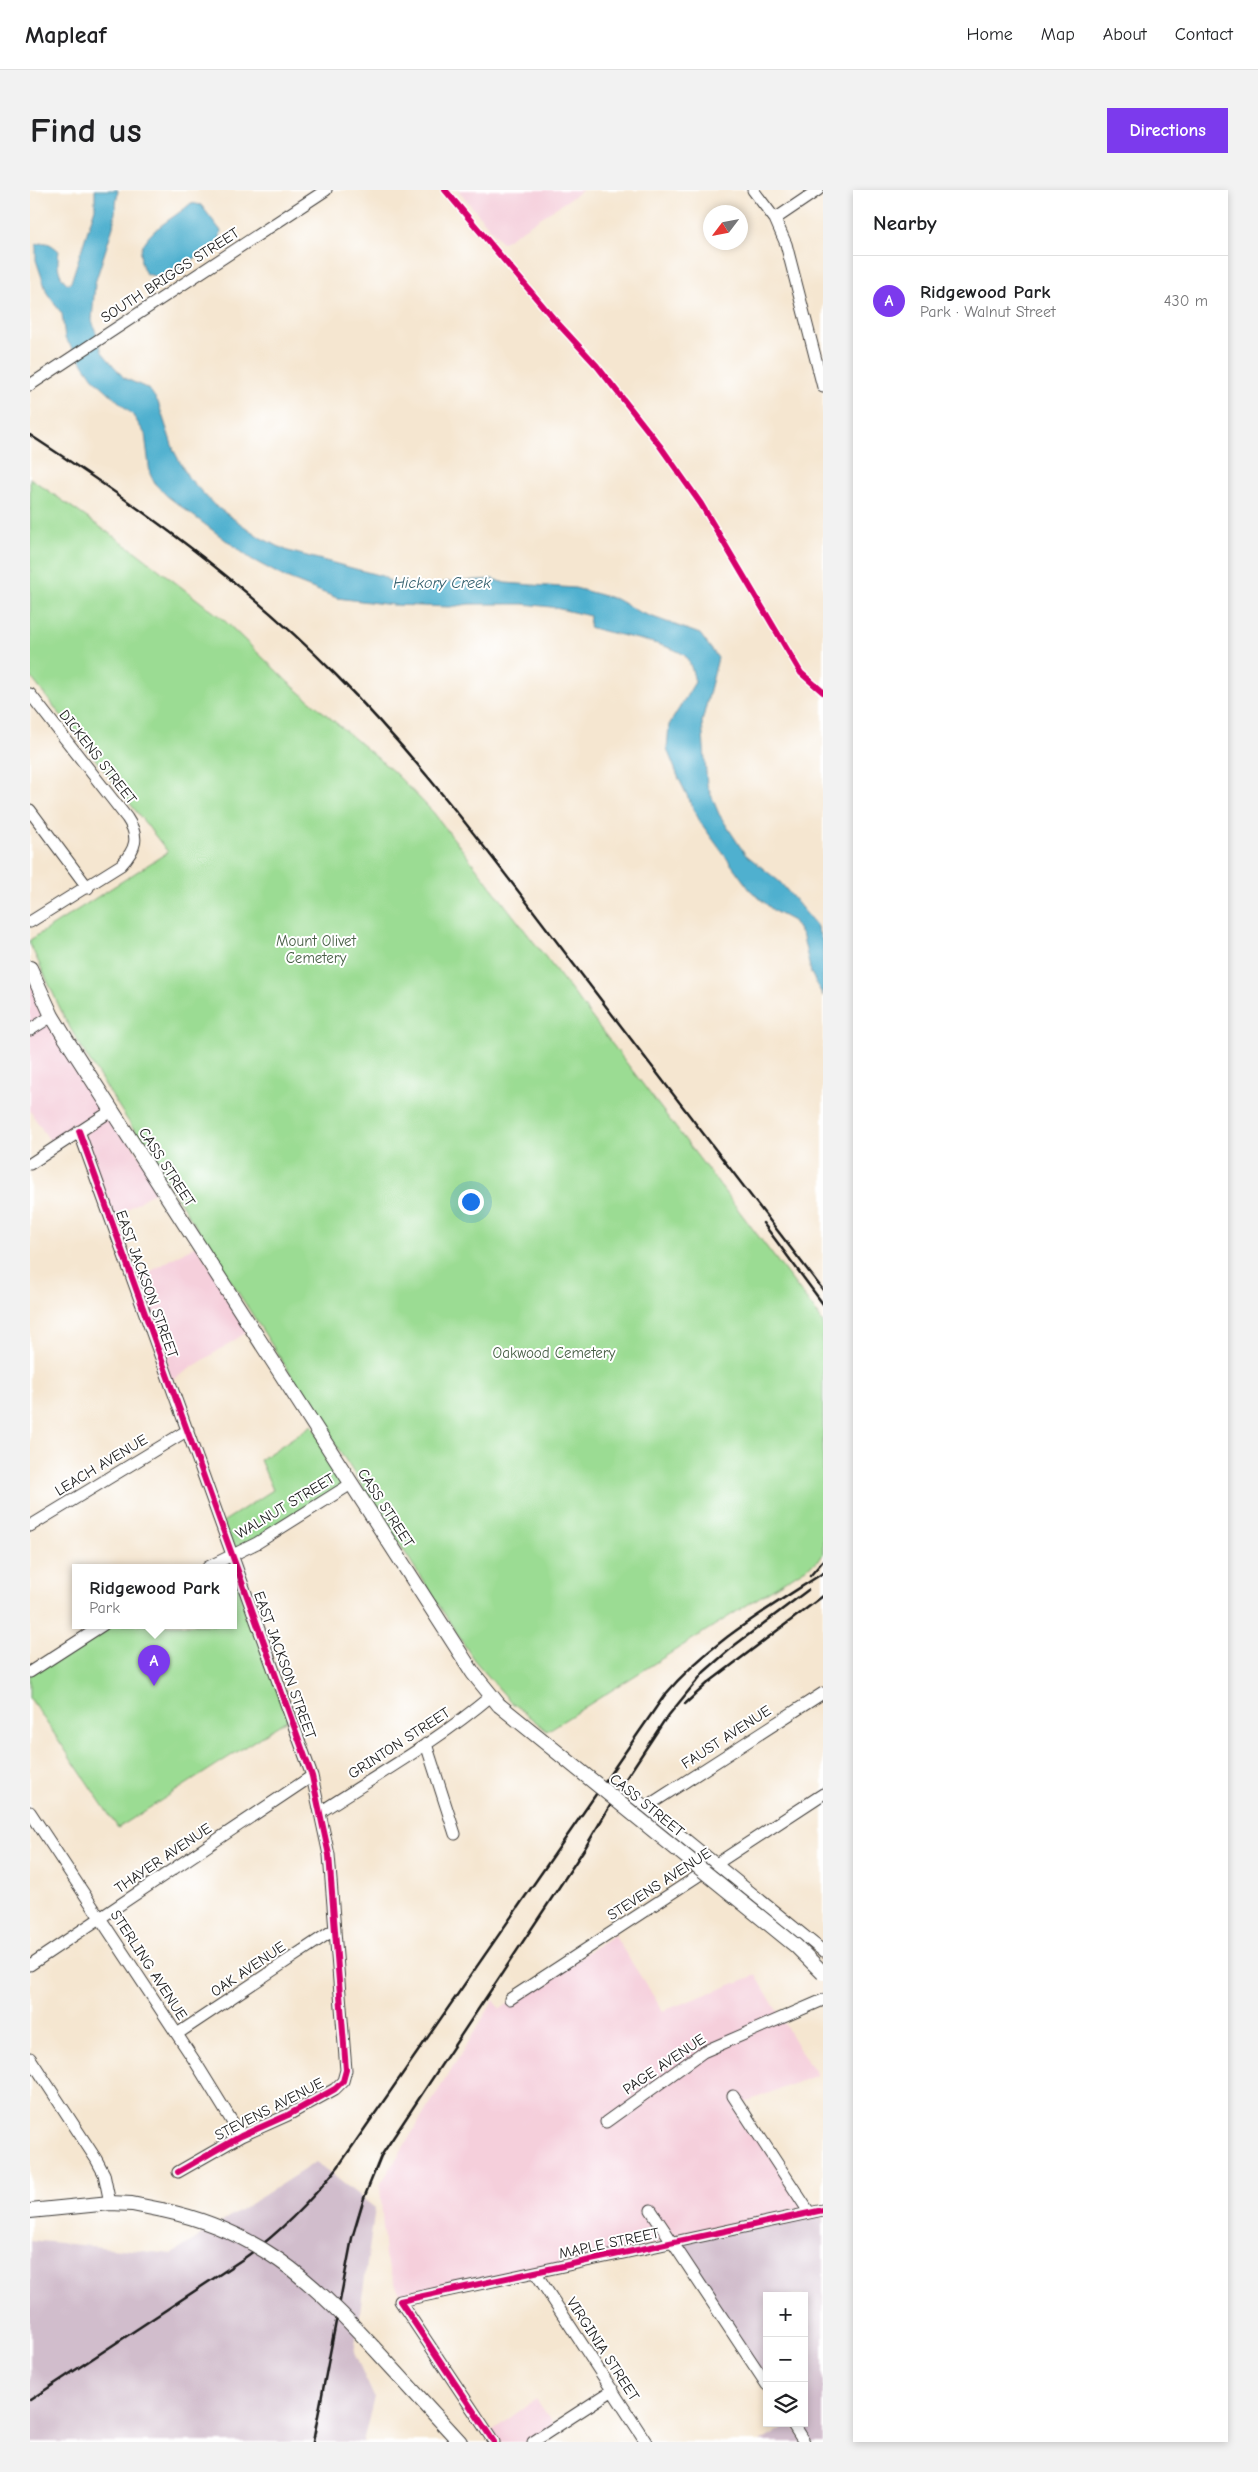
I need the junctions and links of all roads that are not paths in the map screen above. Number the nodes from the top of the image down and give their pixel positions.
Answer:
1 (326, 190) edge
2 (753, 190) edge
3 (818, 190) edge
4 (775, 219) junction
5 (819, 348) edge
6 (30, 384) edge
7 (823, 387) edge
8 (30, 694) edge
9 (30, 810) edge
10 (88, 888) junction
11 (30, 922) edge
12 (30, 968) edge
13 (52, 1016) junction
14 (30, 1030) edge
15 (111, 1111) junction
16 (79, 1131) junction
17 (30, 1164) edge
18 (188, 1430) junction
19 (351, 1484) junction
20 (32, 1522) edge
21 (232, 1555) junction
22 (214, 1564) edge
23 (235, 1564) edge
24 (237, 1569) edge
25 (97, 1629) edge
26 (30, 1672) edge
27 (823, 1693) edge
28 (495, 1700) junction
29 (426, 1744) junction
30 (312, 1776) junction
31 (823, 1794) edge
32 (635, 1798) dead end
33 (646, 1806) junction
34 (322, 1811) junction
35 (30, 1812) edge
36 (455, 1834) dead end
37 (716, 1864) junction
38 (100, 1918) junction
39 (335, 1929) junction
40 (823, 1951) edge
41 (30, 1964) edge
42 (823, 1973) edge
43 (510, 1999) dead end
44 (823, 2000) edge
45 (177, 2034) junction
46 (30, 2058) edge
47 (343, 2082) joint
48 (733, 2096) dead end
49 (606, 2122) dead end
50 (240, 2136) junction
51 (178, 2172) dead end
52 (110, 2203) junction
53 (651, 2210) dead end
54 (30, 2211) edge
55 (818, 2213) edge
56 (673, 2242) junction
57 (535, 2272) junction
58 (765, 2382) edge
59 (613, 2390) junction
60 (795, 2427) edge
61 (460, 2442) edge
62 (494, 2442) edge
63 (533, 2442) edge
64 (646, 2442) edge
65 (804, 2442) edge

1 - 6 street, SOUTH BRIGGS STREET
2 - 4 street
3 - 4 street
4 - 5 street
5 - 7 street
8 - 10 street, DICKENS STREET
9 - 10 street
10 - 11 street
12 - 13 main road, CASS STREET
13 - 14 street
13 - 15 main road, CASS STREET
15 - 16 street
15 - 19 main road, CASS STREET
16 - 17 street
16 - 18 street, EAST JACKSON STREET
18 - 20 street, LEACH AVENUE
18 - 21 street, EAST JACKSON STREET
19 - 21 street, WALNUT STREET
19 - 28 main road, CASS STREET
21 - 22 street, WALNUT STREET
21 - 23 street, EAST JACKSON STREET
24 - 30 street, EAST JACKSON STREET
25 - 26 street
27 - 33 street, FAUST AVENUE
28 - 29 street, GRINTON STREET
28 - 42 main road, CASS STREET, bridge
29 - 34 street, GRINTON STREET
29 - 36 street
30 - 34 street, EAST JACKSON STREET
30 - 38 street, THAYER AVENUE
31 - 37 street, STEVENS AVENUE
32 - 33 street
33 - 37 street
34 - 39 street, EAST JACKSON STREET
35 - 38 street, STERLING AVENUE
37 - 40 street
37 - 43 street, STEVENS AVENUE
38 - 41 street, THAYER AVENUE
38 - 45 street, STERLING AVENUE
39 - 45 street, OAK AVENUE
39 - 47 street, EAST JACKSON STREET
44 - 49 street, PAGE AVENUE
45 - 50 street, STERLING AVENUE
46 - 52 street
47 - 50 street, STEVENS AVENUE
48 - 55 street
50 - 51 street, STEVENS AVENUE
52 - 54 main road
52 - 61 main road, bridge
53 - 56 street
55 - 56 street, MAPLE STREET
56 - 57 street, MAPLE STREET
56 - 58 street
57 - 59 street, VIRGINIA STREET
57 - 62 street, MAPLE STREET
59 - 63 street
59 - 64 street, VIRGINIA STREET
60 - 65 street

